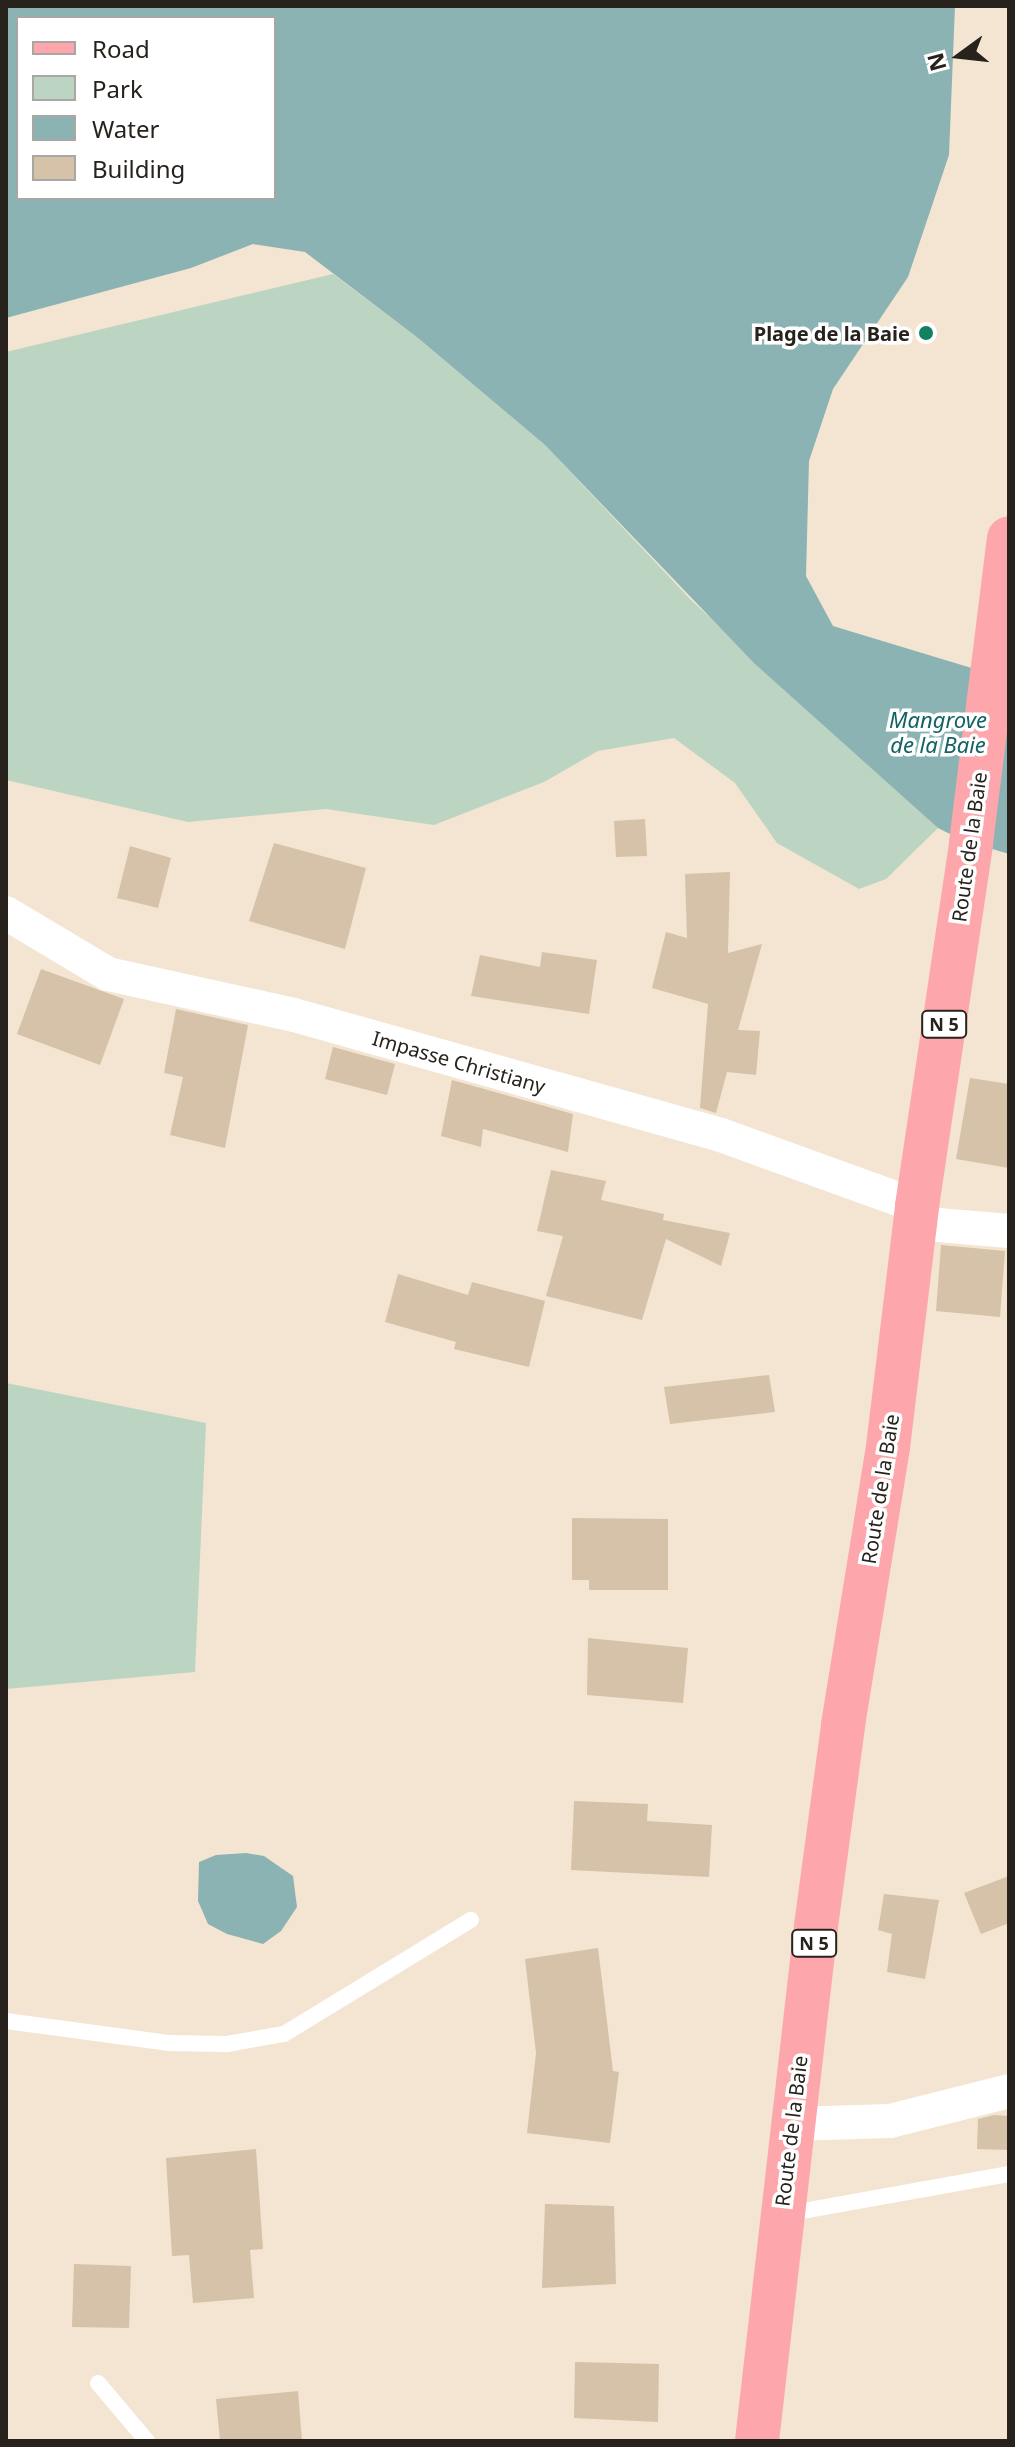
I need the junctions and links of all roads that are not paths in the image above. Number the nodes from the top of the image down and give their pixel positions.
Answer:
1 (1009, 538) edge
2 (6, 913) edge
3 (916, 1214) junction
4 (1009, 1231) edge
5 (471, 1920) dead end
6 (6, 2021) edge
7 (1009, 2091) edge
8 (791, 2124) junction
9 (1009, 2174) edge
10 (781, 2215) junction
11 (98, 2383) dead end
12 (147, 2441) edge
13 (757, 2441) edge

1 - 3 main road, Route de la Baie / N 5
2 - 3 street, Impasse Christiany
3 - 4 street, Impasse Christiany
3 - 8 main road, Route de la Baie / N 5
5 - 6 lane
7 - 8 street
8 - 10 main road, Route de la Baie / N 5
9 - 10 lane
10 - 13 main road, Route de la Baie / N 5
11 - 12 lane

